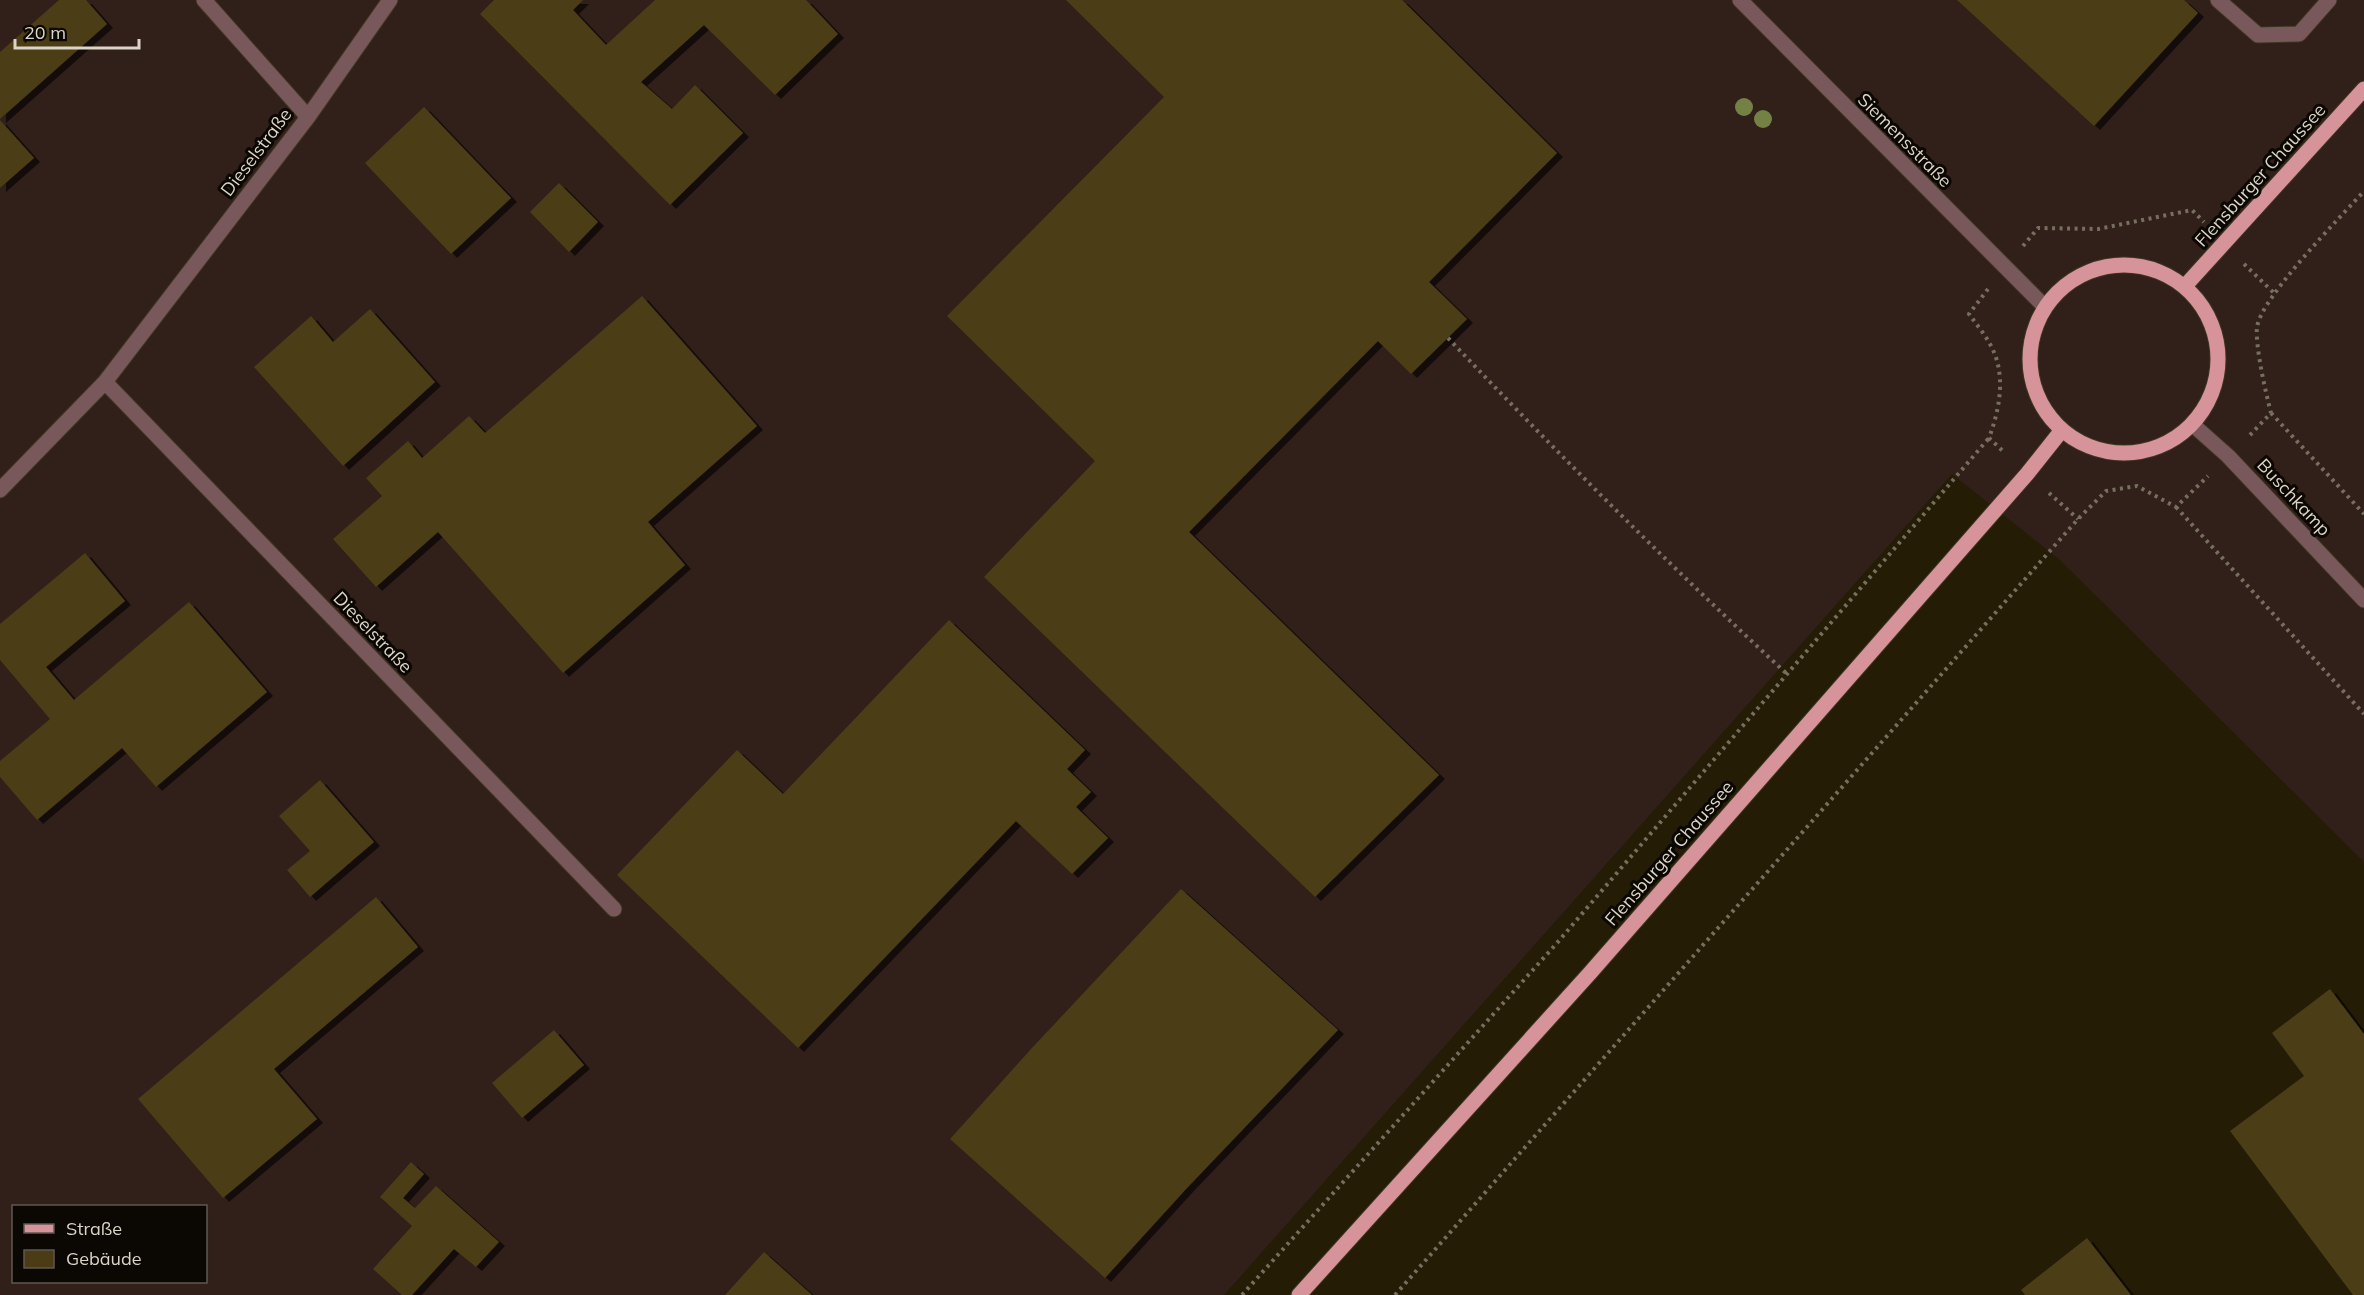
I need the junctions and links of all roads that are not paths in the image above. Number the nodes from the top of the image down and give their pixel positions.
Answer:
1 (204, 0) edge
2 (390, 0) edge
3 (1740, 0) edge
4 (2218, 0) edge
5 (2329, 0) edge
6 (2364, 88) edge
7 (308, 117) junction
8 (2185, 286) junction
9 (2045, 307) junction
10 (105, 382) junction
11 (2192, 424) junction
12 (2062, 430) junction
13 (0, 490) edge
14 (2364, 600) edge
15 (614, 909) dead end
16 (1299, 1295) edge

1 - 7 street
2 - 7 street, Dieselstraße
3 - 9 street, Siemensstraße
4 - 5 street
6 - 8 main road, Flensburger Chaussee
7 - 10 street, Dieselstraße
8 - 9 main road
8 - 11 main road
9 - 12 main road
10 - 13 street, Dieselstraße
10 - 15 street, Dieselstraße
11 - 12 main road
11 - 14 street, Buschkamp
12 - 16 main road, Flensburger Chaussee

